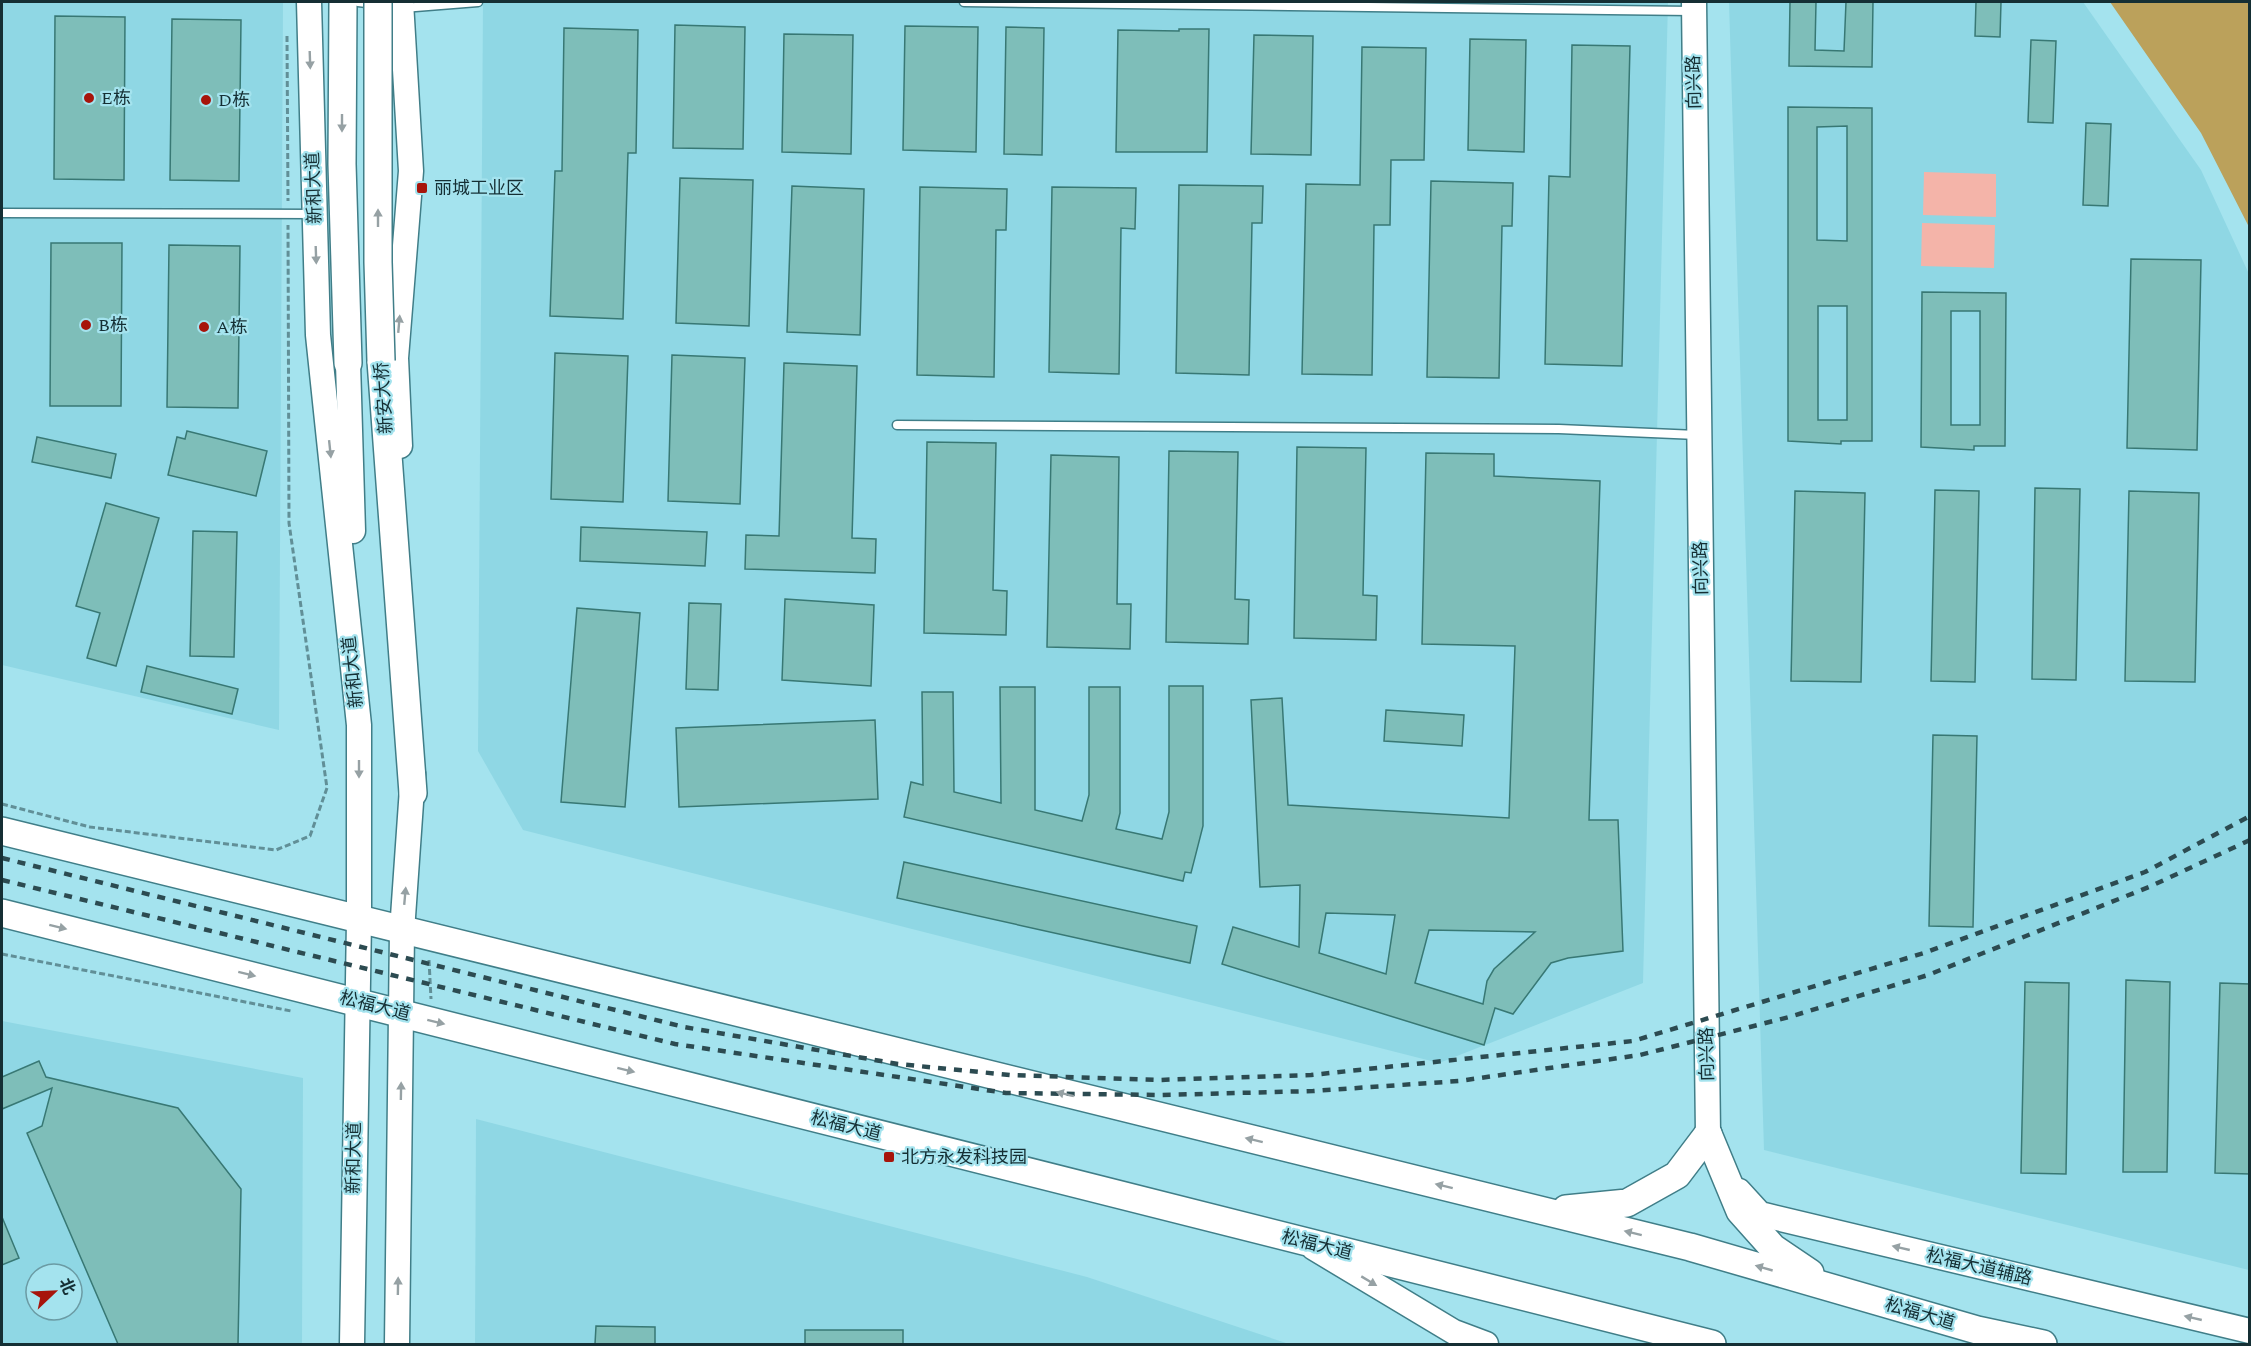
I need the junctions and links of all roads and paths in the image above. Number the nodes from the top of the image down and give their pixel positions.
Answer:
1 (309, 2) edge
2 (343, 2) edge
3 (358, 2) edge
4 (478, 2) edge
5 (964, 2) edge
6 (393, 4) edge
7 (1694, 6) edge
8 (287, 25) dead end
9 (2, 213) edge
10 (288, 214) junction
11 (315, 214) junction
12 (348, 363) joint
13 (897, 425) dead end
14 (1699, 435) junction
15 (359, 725) junction
16 (413, 793) junction
17 (2, 804) edge
18 (2, 831) edge
19 (2, 913) edge
20 (359, 920) junction
21 (402, 931) junction
22 (356, 1001) junction
23 (402, 1013) junction
24 (1708, 1134) junction
25 (1724, 1175) junction
26 (1546, 1211) junction
27 (1301, 1241) junction
28 (1834, 1288) junction
29 (2250, 1331) edge
30 (1701, 1342) edge
31 (352, 1344) edge
32 (398, 1344) edge
33 (1486, 1344) edge
34 (2043, 1344) edge

1 -> 11 main road, 新和大道
2 -> 12 main road, 新安大桥
3 - 6 lane
4 - 6 lane
5 - 7 lane
16 -> 6 main road, 新安大桥, bridge
16 -> 6 main road
7 - 14 main road, 向兴路
8 - 10 path
9 - 10 lane
10 - 11 lane
10 - 17 path
11 -> 15 main road, 新和大道
12 - 15 main road, 新安大桥
13 - 14 lane
14 - 24 main road, 向兴路
15 -> 20 main road, 新和大道
21 -> 16 main road
18 - 20 main road, 松福大道
19 -> 22 main road, 松福大道
20 - 21 main road, 松福大道
20 - 22 main road, 新和大道
21 - 23 main road
26 -> 21 main road, 松福大道
22 - 23 main road, 松福大道
22 - 31 main road, 新和大道
23 -> 27 main road, 松福大道
32 -> 23 main road
24 - 25 main road, 松福大道
24 - 26 main road, 松福大道
25 - 28 main road, 松福大道
29 -> 25 main road, 松福大道辅路
28 -> 26 main road, 松福大道
27 - 30 main road, 松福大道
27 -> 33 main road
28 - 34 main road, 松福大道

